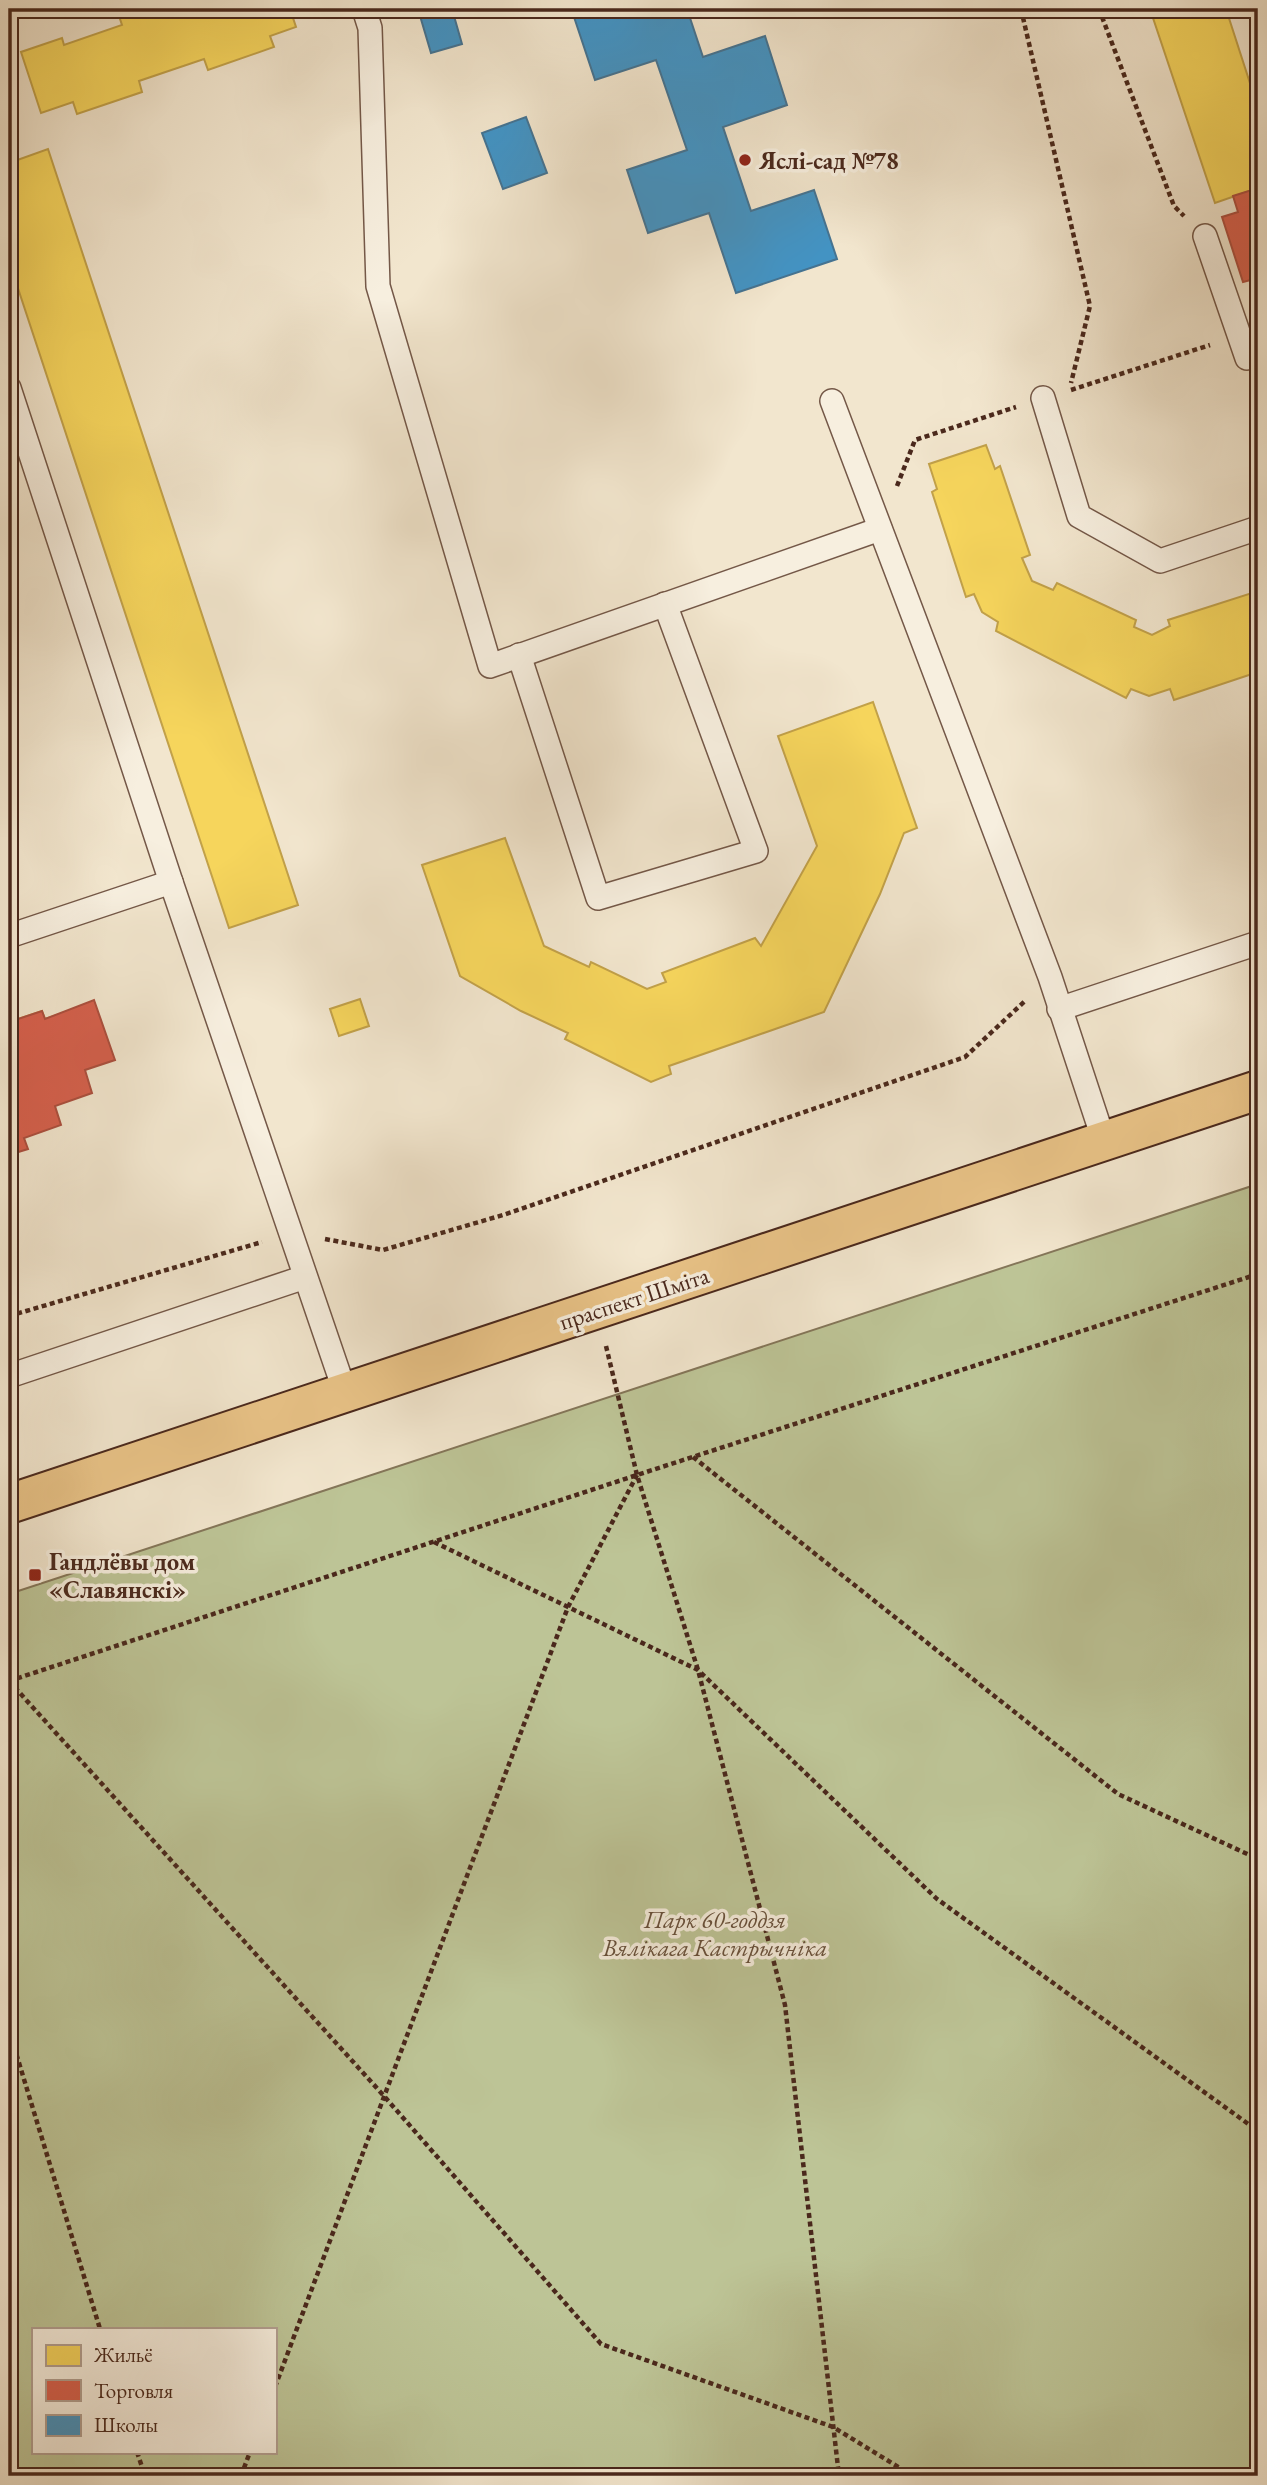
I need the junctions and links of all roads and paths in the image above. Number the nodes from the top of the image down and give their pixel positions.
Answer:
1 (364, 9) edge
2 (1021, 9) edge
3 (1099, 9) edge
4 (1205, 236) joint
5 (1258, 354) edge
6 (9, 388) edge
7 (1069, 390) dead end
8 (1043, 398) dead end
9 (832, 401) dead end
10 (1258, 528) edge
11 (880, 529) junction
12 (665, 604) junction
13 (519, 655) junction
14 (171, 882) junction
15 (9, 936) edge
16 (1258, 943) edge
17 (1050, 977) junction
18 (1059, 1009) junction
19 (1258, 1090) edge
20 (1104, 1141) junction
21 (291, 1233) junction
22 (1258, 1275) edge
23 (305, 1277) junction
24 (598, 1310) junction
25 (9, 1316) edge
26 (9, 1376) edge
27 (345, 1392) junction
28 (692, 1457) junction
29 (637, 1475) junction
30 (9, 1504) edge
31 (433, 1542) junction
32 (568, 1607) junction
33 (698, 1670) junction
34 (9, 1681) edge
35 (1258, 1859) edge
36 (9, 2030) edge
37 (384, 2096) junction
38 (1258, 2131) edge
39 (100, 2328) edge
40 (276, 2384) edge
41 (833, 2427) junction
42 (139, 2454) edge
43 (249, 2454) edge
44 (145, 2476) edge
45 (241, 2476) edge
46 (839, 2476) edge
47 (913, 2476) edge

1 - 13 lane
2 - 7 path
3 - 4 path
4 - 5 lane
6 - 14 lane
8 - 10 lane
9 - 11 lane
11 - 12 lane
11 - 17 lane
12 - 13 lane
12 - 13 lane
14 - 15 lane
14 - 21 lane
16 - 18 lane
17 - 18 lane
17 - 21 path
18 - 20 lane
19 - 20 main road, праспект Шміта
20 - 24 main road, праспект Шміта
21 - 23 lane
21 - 25 path
22 - 28 path
23 - 26 lane
23 - 27 lane
24 - 27 main road, праспект Шміта
24 - 29 path
27 - 30 main road, праспект Шміта
28 - 29 path
28 - 35 path
29 - 31 path
29 - 32 path
29 - 33 path
31 - 32 path
31 - 34 path
32 - 33 path
32 - 37 path
33 - 38 path
33 - 41 path
34 - 37 path
36 - 39 path
37 - 40 path
37 - 41 path
41 - 46 path
41 - 47 path
42 - 44 path
43 - 45 path

